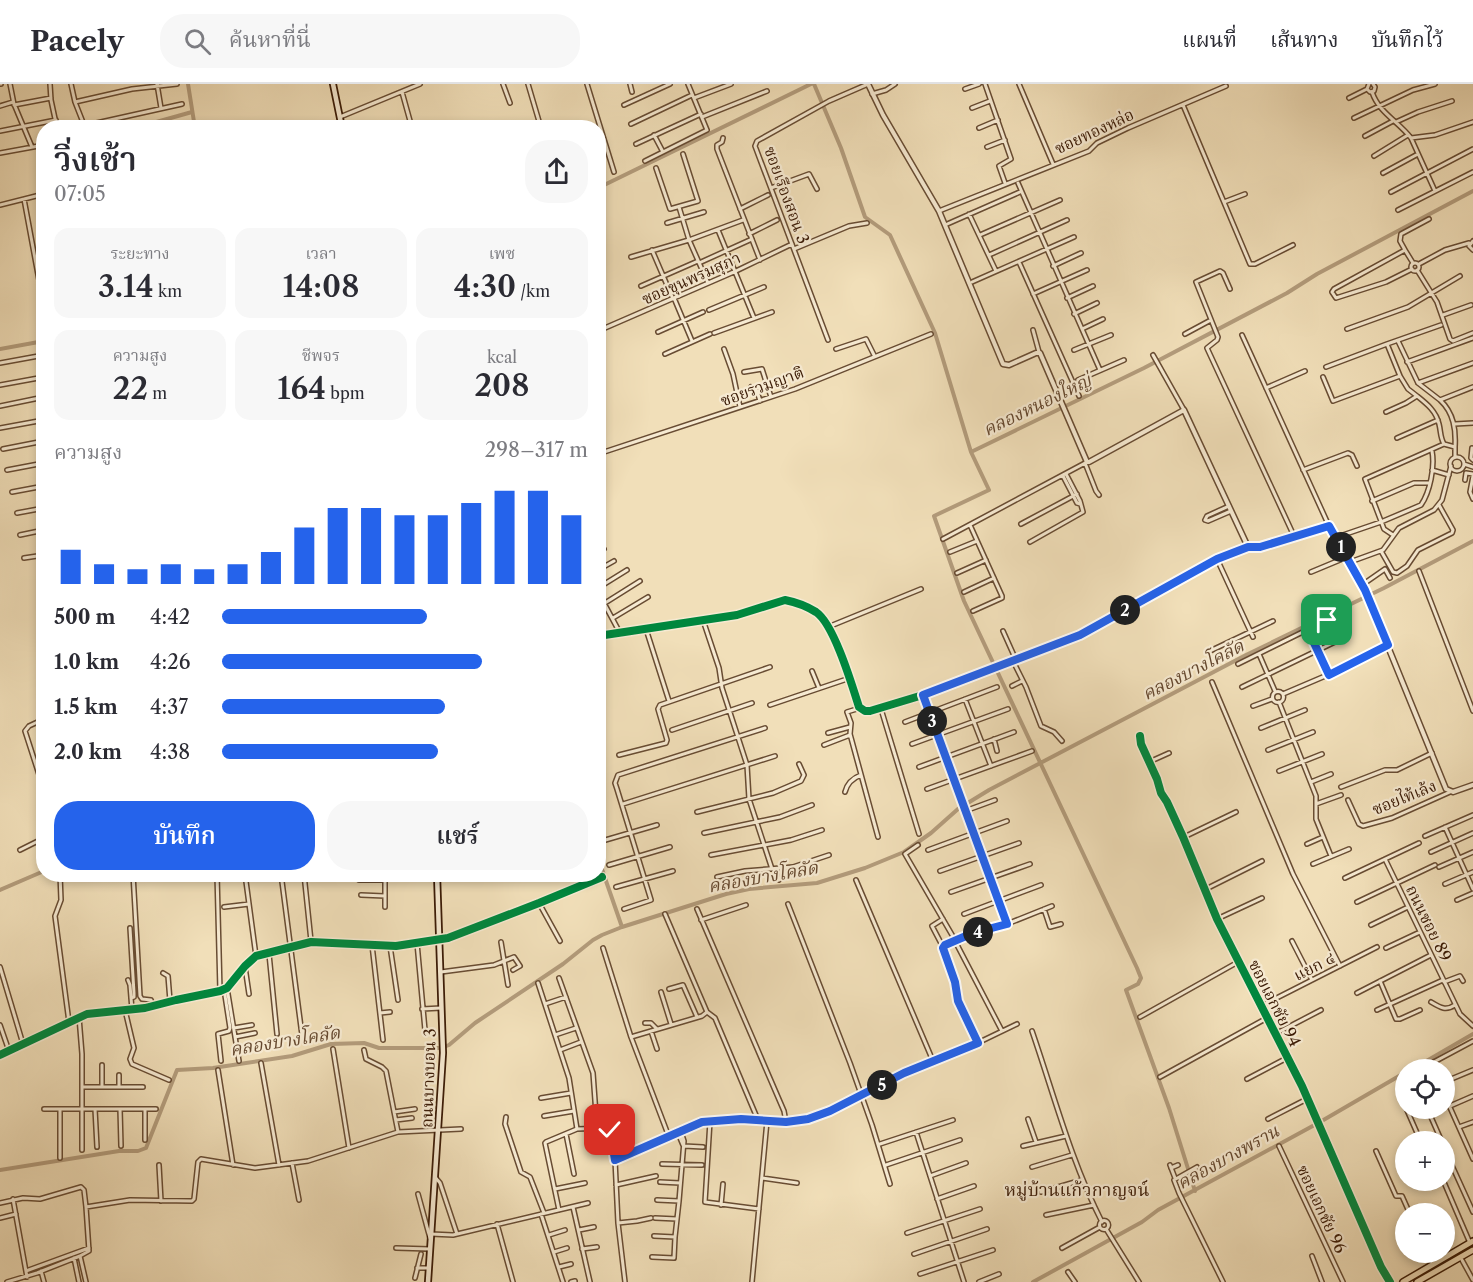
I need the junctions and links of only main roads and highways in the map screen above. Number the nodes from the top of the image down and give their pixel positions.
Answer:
1 (333, 84) edge
2 (341, 120) edge
3 (437, 882) edge
4 (1472, 1243) edge
5 (1473, 1253) edge
6 (428, 1282) edge
7 (1403, 1282) edge
8 (1412, 1282) edge
9 (1424, 1282) edge

1 - 2 main road
3 - 6 main road, ถนนบางบอน 3
4 - 7 main road
4 - 8 main road
5 - 8 main road
5 - 9 main road

